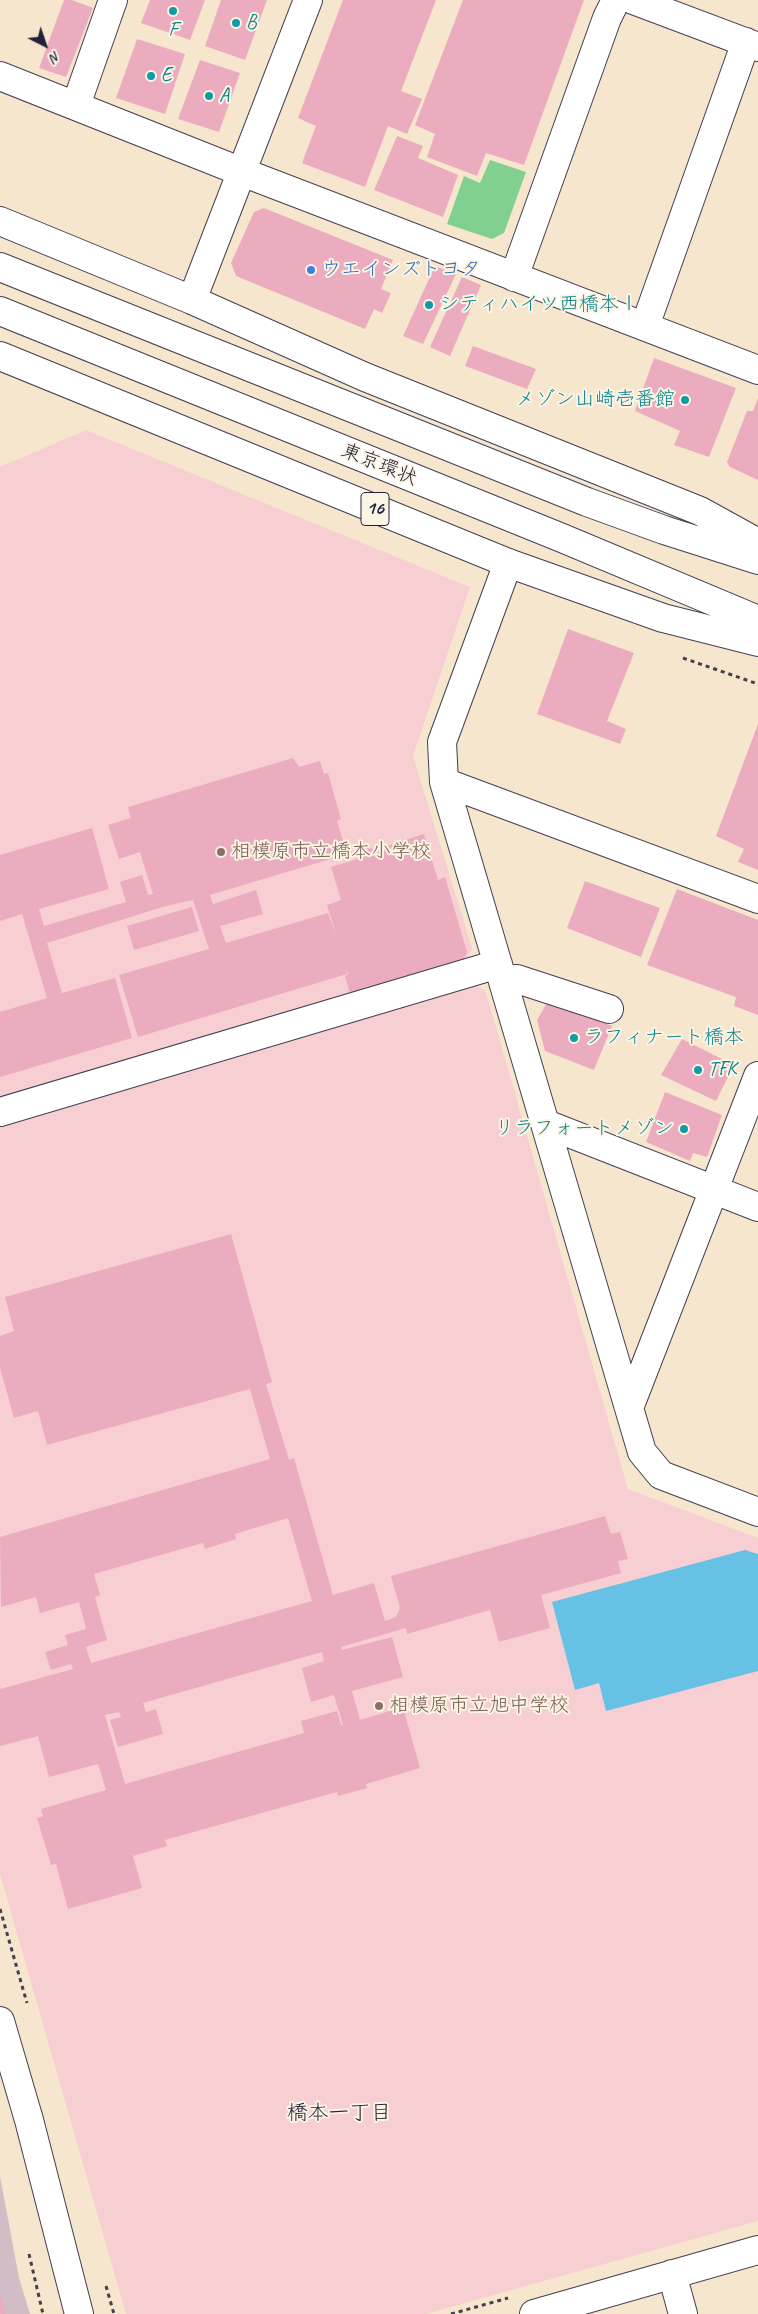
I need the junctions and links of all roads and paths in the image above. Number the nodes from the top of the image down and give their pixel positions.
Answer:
1 (113, 0) edge
2 (308, 0) edge
3 (616, 0) edge
4 (632, 0) edge
5 (752, 45) edge
6 (0, 76) edge
7 (76, 105) junction
8 (242, 172) junction
9 (0, 221) edge
10 (0, 267) edge
11 (514, 277) junction
12 (192, 300) junction
13 (0, 311) edge
14 (645, 326) junction
15 (0, 356) edge
16 (758, 370) edge
17 (758, 543) edge
18 (758, 560) edge
19 (508, 563) junction
20 (758, 620) edge
21 (758, 642) edge
22 (675, 655) dead end
23 (758, 684) edge
24 (444, 782) junction
25 (758, 899) edge
26 (500, 972) junction
27 (609, 1009) dead end
28 (758, 1076) edge
29 (0, 1112) edge
30 (546, 1124) junction
31 (715, 1190) junction
32 (758, 1207) edge
33 (628, 1408) junction
34 (758, 1512) edge
35 (0, 2020) edge
36 (758, 2250) edge
37 (672, 2274) junction
38 (79, 2314) edge
39 (534, 2314) edge
40 (683, 2314) edge

1 - 7 main road
2 - 8 main road
3 - 11 main road
4 - 5 main road
5 - 14 main road
6 - 7 main road
7 - 8 main road
8 - 11 main road
8 - 12 main road
9 - 12 main road
10 - 18 main road
11 - 14 main road
12 - 17 main road
13 - 20 main road, 東京環状 / 16
14 - 16 main road
15 - 19 main road, 16
19 - 21 main road, 16
19 - 24 main road
22 - 23 path
24 - 25 main road
24 - 26 main road
26 - 27 main road
26 - 29 main road
26 - 30 main road
28 - 31 main road
30 - 31 main road
30 - 33 main road
31 - 32 main road
31 - 33 main road
33 - 34 main road
35 - 38 main road
36 - 37 main road
37 - 39 main road
37 - 40 main road

